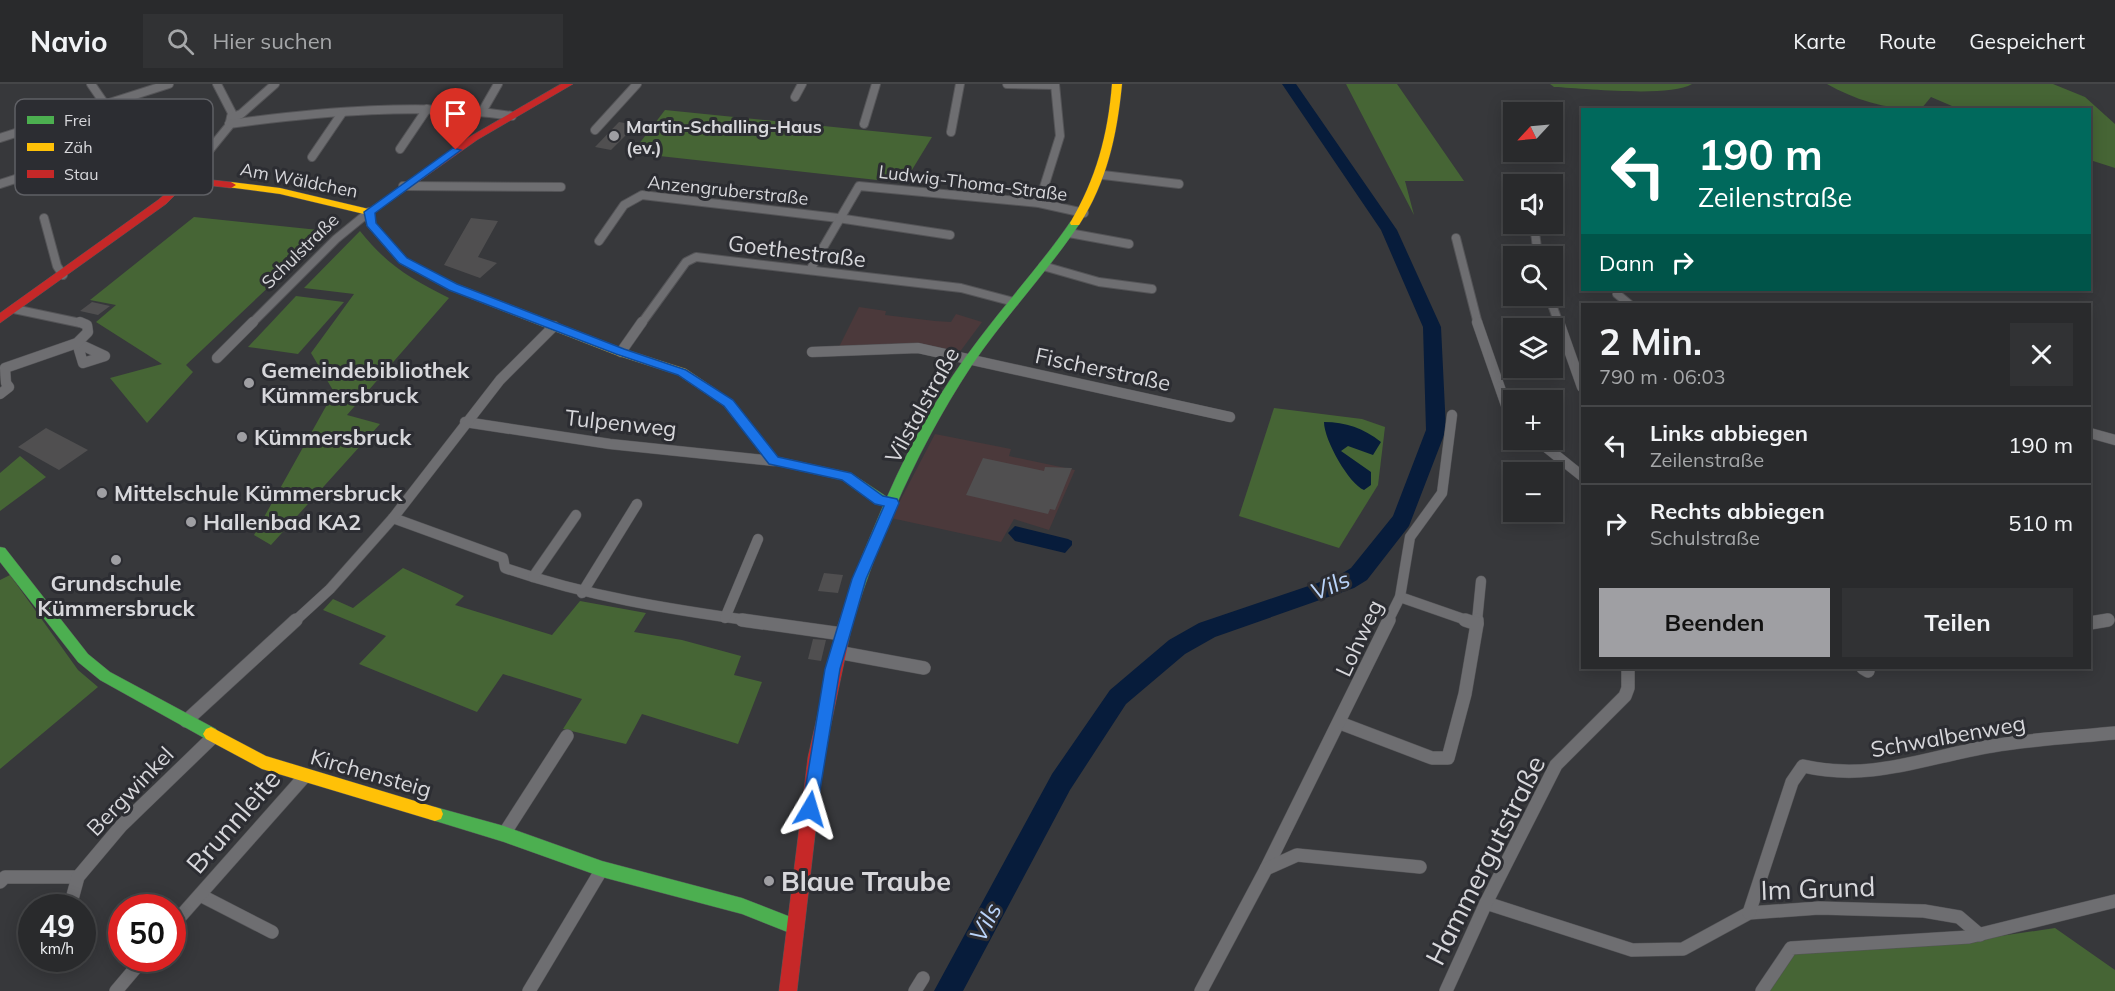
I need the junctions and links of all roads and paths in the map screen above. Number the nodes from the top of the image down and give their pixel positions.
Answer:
1 (91, 84) edge
2 (169, 84) edge
3 (217, 84) edge
4 (275, 84) edge
5 (498, 84) edge
6 (568, 84) edge
7 (637, 84) edge
8 (802, 84) edge
9 (876, 84) edge
10 (960, 84) edge
11 (1007, 84) edge
12 (1117, 84) edge
13 (1055, 85) edge
14 (795, 97) dead end
15 (102, 99) edge
16 (124, 99) edge
17 (427, 109) junction
18 (483, 110) junction
19 (342, 113) junction
20 (512, 116) junction
21 (230, 121) junction
22 (864, 123) dead end
23 (595, 130) dead end
24 (951, 132) dead end
25 (15, 133) edge
26 (0, 138) edge
27 (213, 143) edge
28 (400, 149) dead end
29 (312, 157) dead end
30 (1103, 175) junction
31 (15, 179) edge
32 (213, 183) edge
33 (0, 184) edge
34 (1179, 184) dead end
35 (403, 186) junction
36 (561, 187) dead end
37 (161, 195) edge
38 (1039, 203) junction
39 (369, 212) junction
40 (1084, 213) junction
41 (44, 218) dead end
42 (838, 218) junction
43 (1069, 233) junction
44 (950, 236) dead end
45 (1456, 238) dead end
46 (599, 241) dead end
47 (1129, 244) dead end
48 (1043, 266) junction
49 (810, 270) junction
50 (63, 275) junction
51 (1152, 290) dead end
52 (1617, 294) dead end
53 (1014, 302) junction
54 (1628, 303) edge
55 (1553, 306) edge
56 (14, 309) junction
57 (0, 319) edge
58 (554, 326) junction
59 (621, 352) junction
60 (812, 352) dead end
61 (217, 358) dead end
62 (969, 362) junction
63 (2, 370) edge
64 (1581, 384) edge
65 (0, 394) edge
66 (1503, 397) edge
67 (1452, 415) dead end
68 (1230, 417) dead end
69 (465, 422) junction
70 (2091, 433) edge
71 (2115, 440) edge
72 (1550, 450) edge
73 (774, 461) junction
74 (1581, 475) edge
75 (892, 503) junction
76 (636, 504) dead end
77 (576, 515) dead end
78 (393, 518) junction
79 (758, 539) dead end
80 (0, 552) edge
81 (533, 577) junction
82 (1481, 581) dead end
83 (582, 592) junction
84 (1400, 597) junction
85 (725, 618) junction
86 (2108, 620) dead end
87 (2091, 623) edge
88 (1477, 624) junction
89 (842, 634) junction
90 (837, 652) junction
91 (924, 668) dead end
92 (1628, 669) edge
93 (186, 721) junction
94 (1340, 723) junction
95 (2115, 733) edge
96 (567, 736) dead end
97 (213, 737) junction
98 (305, 776) junction
99 (504, 834) junction
100 (1420, 867) dead end
101 (602, 869) junction
102 (1266, 869) junction
103 (78, 877) junction
104 (0, 882) edge
105 (73, 894) edge
106 (200, 895) junction
107 (2115, 901) edge
108 (1486, 903) junction
109 (186, 910) edge
110 (1749, 913) junction
111 (795, 927) junction
112 (273, 932) dead end
113 (1980, 935) junction
114 (132, 972) edge
115 (923, 978) dead end
116 (116, 991) edge
117 (529, 991) edge
118 (788, 991) edge
119 (915, 991) edge
120 (1201, 991) edge
121 (1446, 991) edge
122 (1761, 991) edge

1 - 15 street
2 - 16 street
3 - 21 street
4 - 21 street
5 - 18 street
6 - 20 street, Schulstraße
7 - 23 street
8 - 14 street
9 - 22 street
10 - 24 street
11 - 13 street
12 - 30 street, Vilstalstraße
13 - 38 street
17 - 18 street
17 - 19 street
17 - 28 street
18 - 20 street
19 - 21 street
19 - 29 street
20 - 35 street, Schulstraße
21 - 27 street
25 - 26 street
30 - 34 street
30 - 40 street, Vilstalstraße
31 - 33 street
32 - 39 street, Am Wäldchen
35 - 36 street
35 - 39 street, Schulstraße
37 - 50 street
38 - 40 street, Ludwig-Thoma-Straße
38 - 42 street, Ludwig-Thoma-Straße
39 - 58 street
39 - 61 street, Schulstraße
40 - 43 street, Vilstalstraße
41 - 50 street
42 - 44 street, Anzengruberstraße
42 - 46 street, Anzengruberstraße
42 - 49 street
43 - 47 street
43 - 48 street, Vilstalstraße
45 - 66 street
48 - 51 street
48 - 53 street, Vilstalstraße
49 - 53 street, Goethestraße
49 - 59 street, Goethestraße
50 - 56 street
52 - 54 street
53 - 62 street, Vilstalstraße
55 - 64 street
56 - 57 street
56 - 63 street
58 - 59 street
58 - 69 street
59 - 73 street
60 - 62 street, Fischerstraße
62 - 68 street, Fischerstraße
62 - 75 street, Vilstalstraße
63 - 65 street
67 - 84 street, Lohweg
69 - 73 street, Tulpenweg
69 - 78 street
70 - 71 street
72 - 74 street
73 - 75 street
75 - 89 street, Vilstalstraße
76 - 83 street
77 - 81 street
78 - 81 street
78 - 93 street
79 - 85 street
80 - 93 street, Kirchensteig
81 - 83 street
82 - 88 street
83 - 85 street
84 - 88 street
84 - 94 street, Lohweg
85 - 89 street
86 - 87 street
88 - 94 street
89 - 90 street, Vilstalstraße
90 - 91 street
90 - 111 street, Vilstalstraße
92 - 108 street, Hammergutstraße
93 - 97 street, Kirchensteig
94 - 102 street, Lohweg
95 - 110 street, Schwalbenweg
96 - 99 street
97 - 98 street, Kirchensteig
97 - 103 street, Bergwinkel
98 - 99 street, Kirchensteig
98 - 106 street, Brunnleite
99 - 101 street, Kirchensteig
100 - 102 street
101 - 111 street, Kirchensteig
101 - 117 street
102 - 120 street, Lohweg
103 - 104 street
103 - 105 street, Bergwinkel
106 - 109 street, Brunnleite
106 - 112 street
107 - 113 street
108 - 110 street, Im Grund
108 - 121 street, Hammergutstraße
110 - 113 street, Im Grund
111 - 118 street, Vilstalstraße
113 - 122 street
114 - 116 street
115 - 119 street

